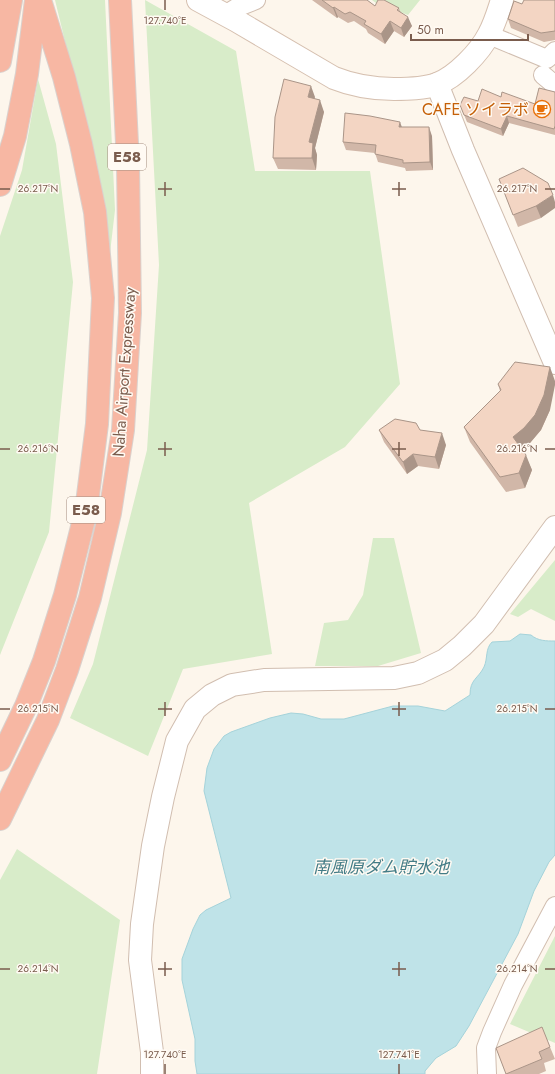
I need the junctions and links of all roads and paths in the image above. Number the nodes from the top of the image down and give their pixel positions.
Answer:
1 (11, 0) edge
2 (36, 0) edge
3 (40, 0) edge
4 (120, 0) edge
5 (198, 0) edge
6 (256, 0) edge
7 (502, 0) edge
8 (225, 15) junction
9 (489, 35) junction
10 (555, 50) edge
11 (0, 61) edge
12 (437, 84) junction
13 (0, 185) edge
14 (555, 363) edge
15 (555, 527) edge
16 (0, 760) edge
17 (0, 819) edge
18 (555, 906) edge
19 (152, 1074) edge
20 (487, 1074) edge

1 - 11 highway
2 - 13 highway
3 - 16 highway, Naha Airport Expressway / E58
4 - 17 highway, Naha Airport Expressway / E58
5 - 8 street
6 - 8 street
7 - 9 street
8 - 12 street
9 - 10 street
9 - 12 street
12 - 14 street
15 - 19 street
18 - 20 street

